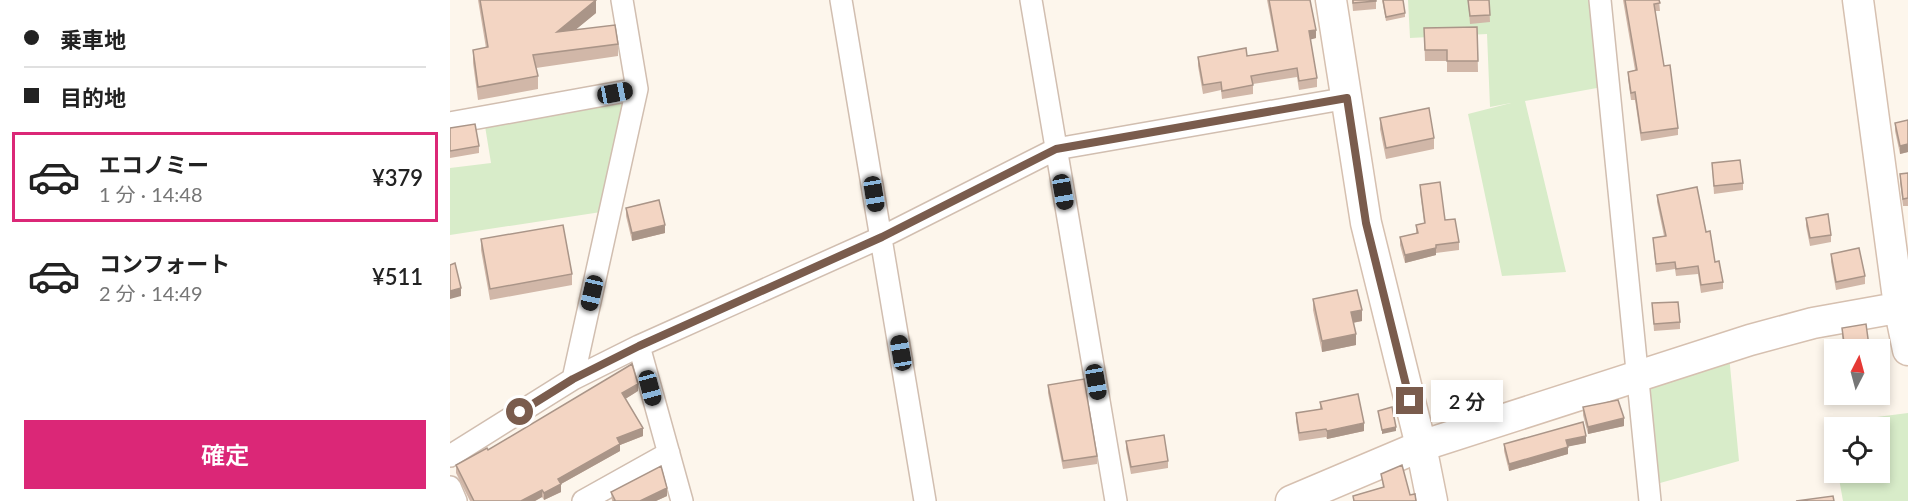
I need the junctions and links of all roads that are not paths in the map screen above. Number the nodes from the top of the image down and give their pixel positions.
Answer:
1 (622, 0) edge
2 (841, 0) edge
3 (1031, 0) edge
4 (1331, 0) edge
5 (1600, 0) edge
6 (1858, 0) edge
7 (637, 88) junction
8 (1347, 98) junction
9 (450, 123) edge
10 (1056, 149) junction
11 (882, 237) junction
12 (1904, 306) edge
13 (639, 346) junction
14 (1908, 350) edge
15 (1636, 378) junction
16 (573, 379) junction
17 (1421, 446) junction
18 (669, 453) junction
19 (450, 456) edge
20 (450, 487) edge
21 (456, 501) edge
22 (583, 501) edge
23 (682, 501) edge
24 (925, 501) edge
25 (1116, 501) edge
26 (1291, 501) edge
27 (1432, 501) edge
28 (1650, 501) edge

1 - 7 street
2 - 11 street
3 - 10 street
4 - 8 street
5 - 15 street
6 - 12 street
7 - 9 street
7 - 16 street
8 - 10 street
8 - 17 street
10 - 11 street
10 - 25 street
11 - 13 street
11 - 24 street
12 - 14 street
12 - 15 street
13 - 16 street
13 - 18 street
15 - 17 street
15 - 28 street
16 - 19 street
17 - 26 street
17 - 27 street
18 - 22 street
18 - 23 street
20 - 21 street

